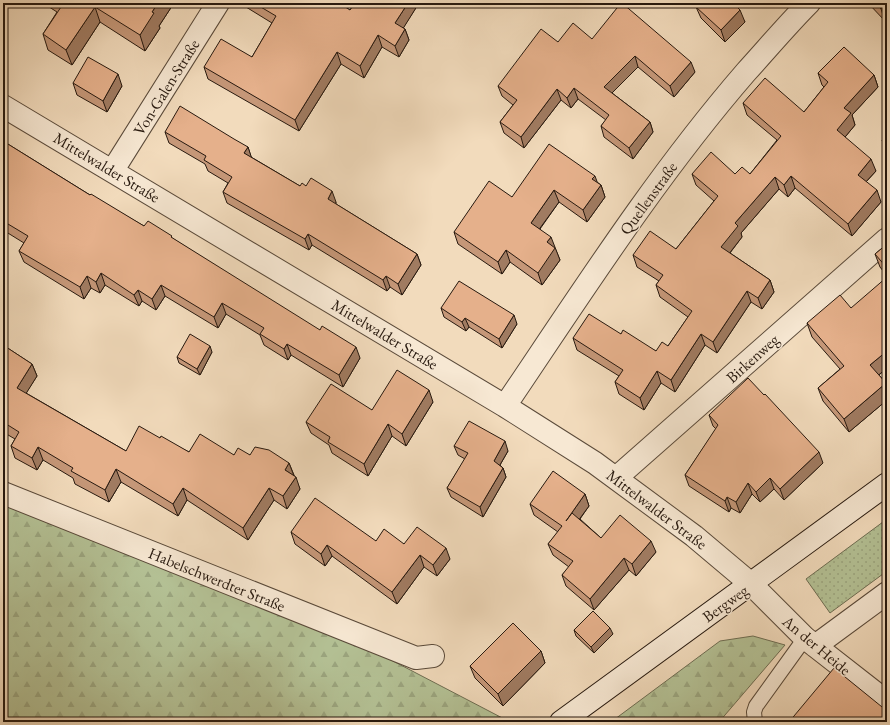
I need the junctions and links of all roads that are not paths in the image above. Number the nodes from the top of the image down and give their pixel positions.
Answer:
1 (218, 3) edge
2 (809, 3) edge
3 (3, 106) edge
4 (113, 170) junction
5 (887, 238) edge
6 (505, 406) junction
7 (616, 478) junction
8 (887, 484) edge
9 (3, 493) edge
10 (751, 584) junction
11 (887, 593) edge
12 (810, 642) junction
13 (433, 656) dead end
14 (887, 702) edge
15 (561, 722) edge
16 (755, 722) edge

1 - 4 street, Von-Galen-Straße
2 - 6 street, Quellenstraße
3 - 4 street, Mittelwalder Straße
4 - 6 street, Mittelwalder Straße
5 - 7 street, Birkenweg
6 - 7 street, Mittelwalder Straße
7 - 10 street, Mittelwalder Straße
8 - 10 street, Bergweg
9 - 13 street, Habelschwerdter Straße
10 - 12 street, An der Heide
10 - 15 street, Bergweg
11 - 12 street
12 - 14 street, An der Heide
12 - 16 lane

